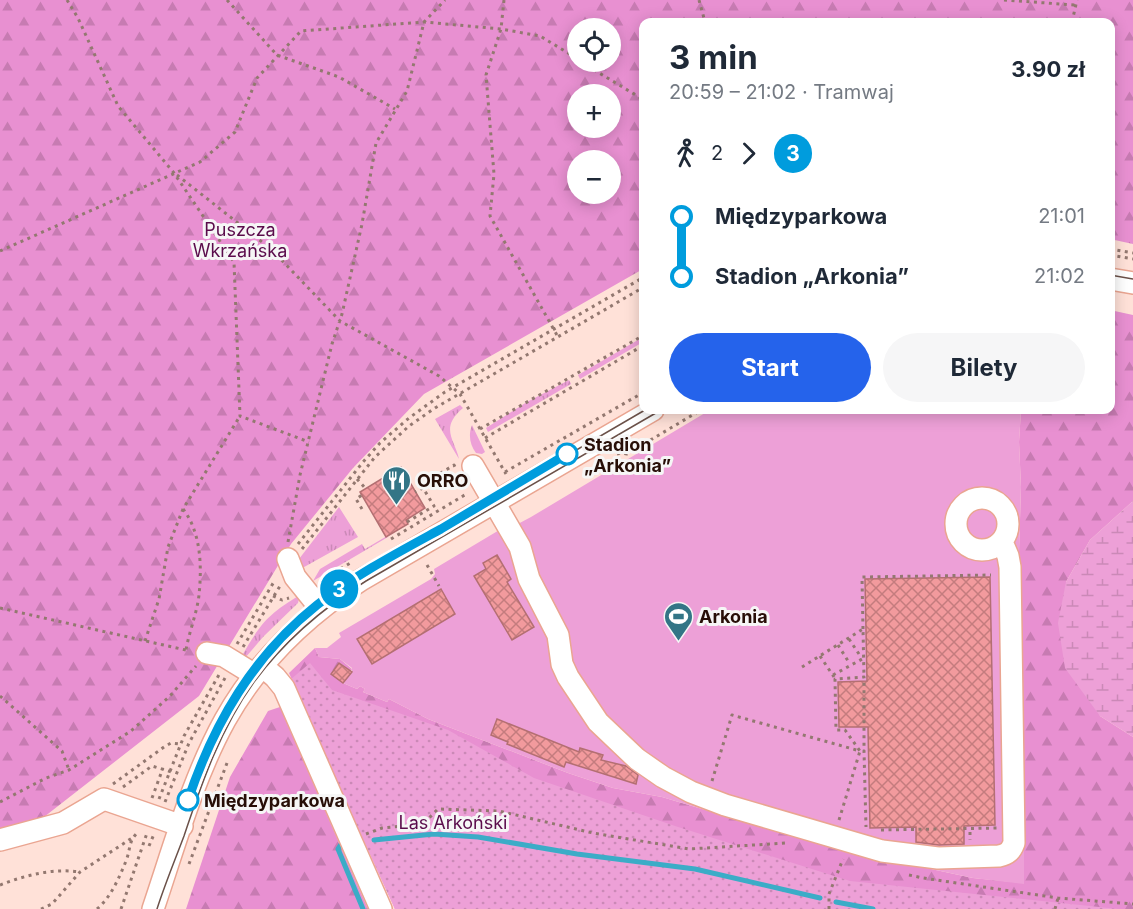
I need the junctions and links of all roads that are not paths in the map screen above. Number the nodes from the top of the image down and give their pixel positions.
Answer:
1 (1115, 280) edge
2 (1133, 283) edge
3 (643, 414) edge
4 (477, 481) junction
5 (1002, 542) dead end
6 (289, 564) road end
7 (320, 608) junction
8 (207, 653) road end
9 (258, 670) junction
10 (182, 826) junction
11 (0, 840) edge
12 (153, 909) edge
13 (381, 909) edge

1 - 2 street
3 - 4 street
4 - 5 street
4 - 7 street
6 - 7 street
7 - 9 street
8 - 9 street
9 - 10 street
9 - 13 street
10 - 11 street
10 - 12 street

